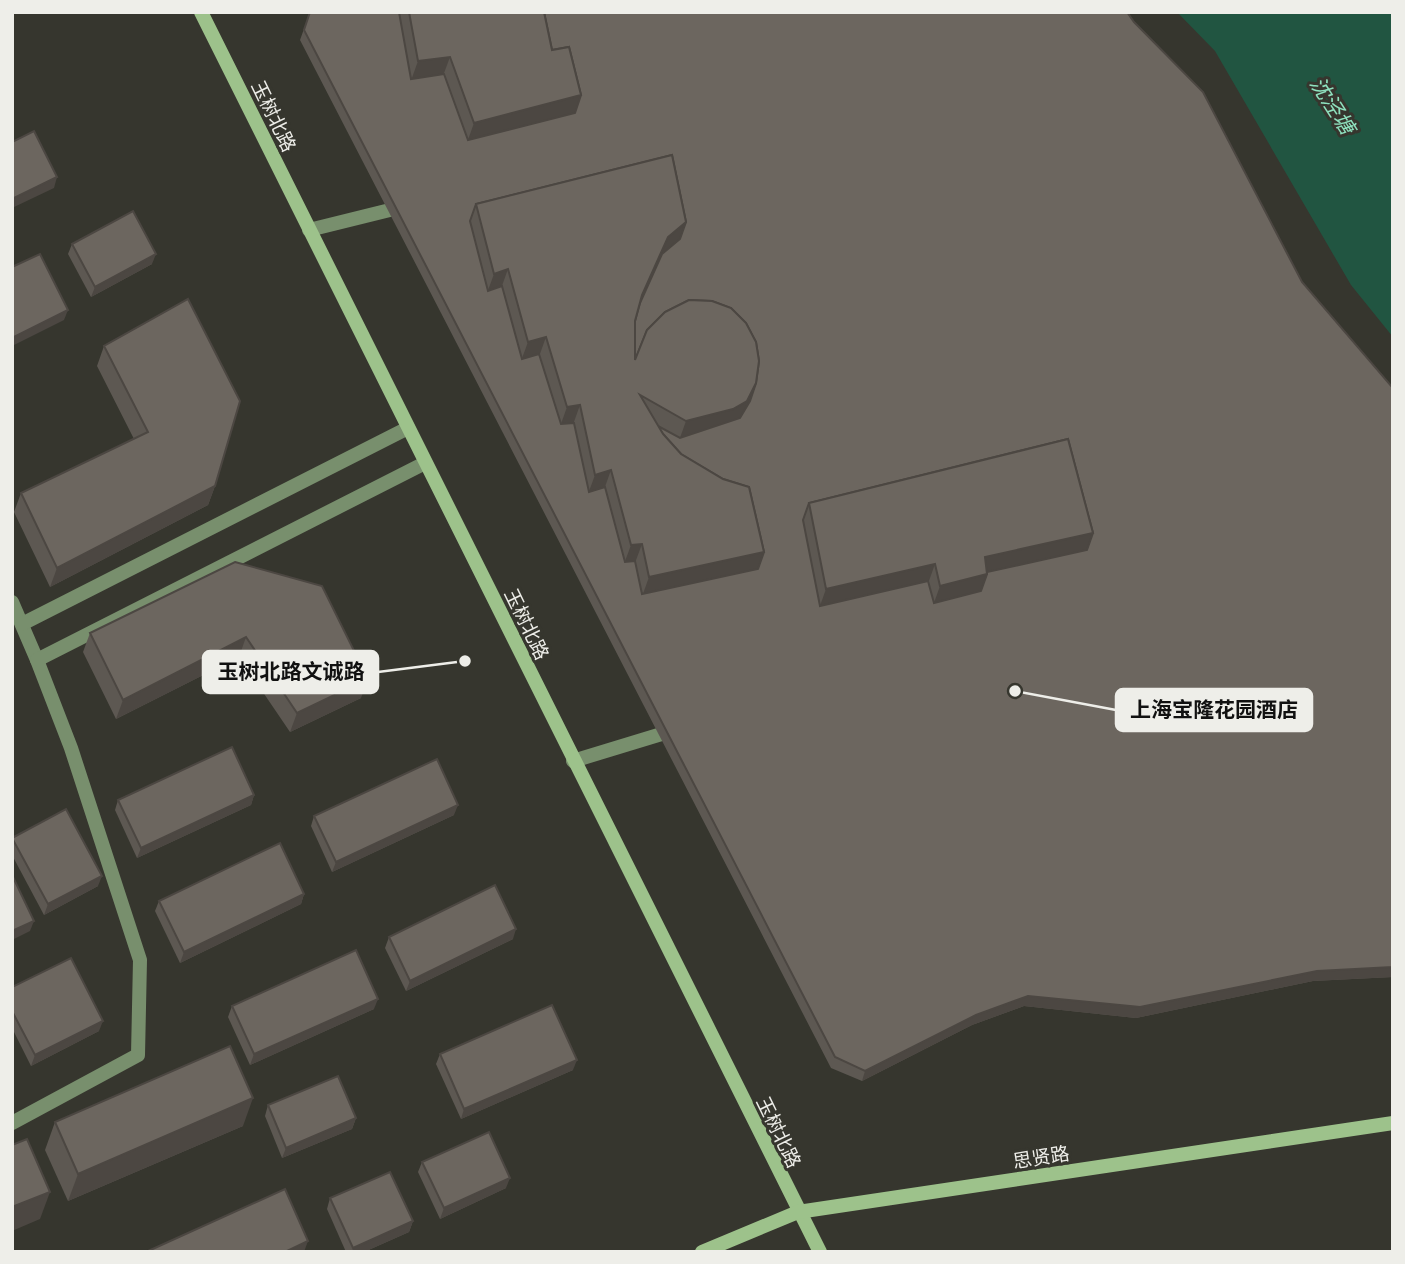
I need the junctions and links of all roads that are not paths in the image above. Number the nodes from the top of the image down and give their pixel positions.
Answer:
1 (201, 12) edge
2 (417, 204) edge
3 (309, 230) junction
4 (408, 428) junction
5 (425, 463) junction
6 (12, 602) edge
7 (22, 624) junction
8 (37, 660) junction
9 (690, 725) edge
10 (573, 761) junction
11 (12, 1123) edge
12 (1393, 1123) edge
13 (798, 1212) junction
14 (702, 1252) edge
15 (820, 1252) edge

1 - 3 main road, 玉树北路
2 - 3 street
3 - 4 main road, 玉树北路
4 - 5 main road, 玉树北路
4 - 7 street
5 - 8 street
5 - 10 main road, 玉树北路
6 - 7 street
7 - 8 street
8 - 11 street
9 - 10 street
10 - 13 main road, 玉树北路
12 - 13 main road, 思贤路
13 - 14 main road, 思贤路
13 - 15 main road, 玉树北路

